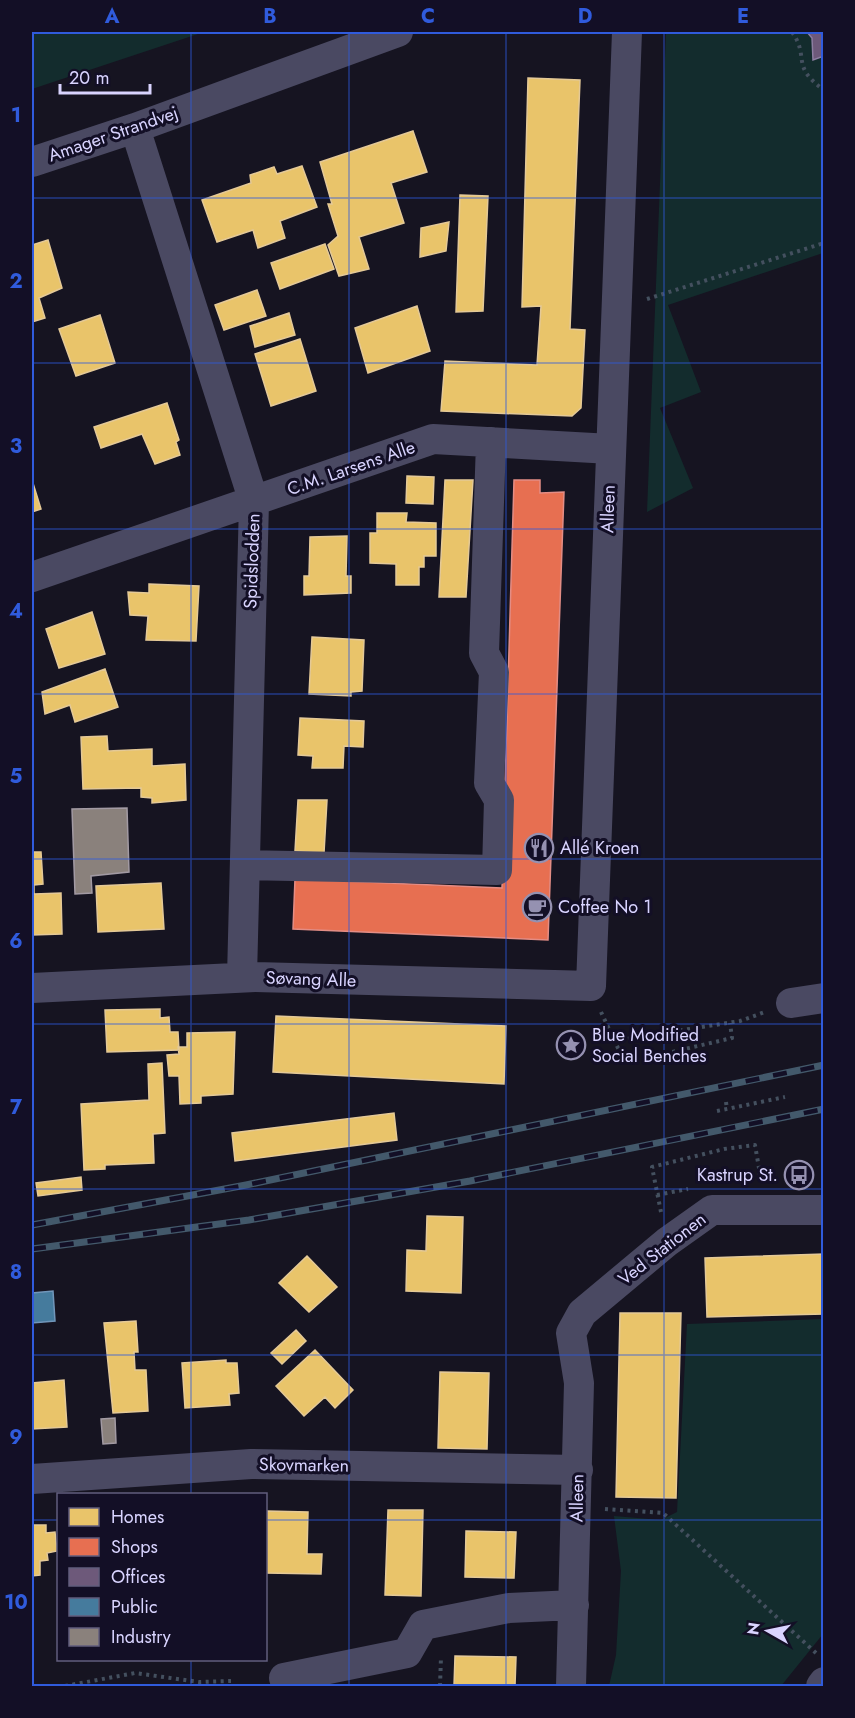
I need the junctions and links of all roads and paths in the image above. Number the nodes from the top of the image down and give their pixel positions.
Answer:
1 (398, 32) edge
2 (627, 32) edge
3 (792, 32) edge
4 (824, 90) edge
5 (135, 128) junction
6 (32, 162) edge
7 (824, 243) edge
8 (617, 299) junction
9 (491, 442) junction
10 (611, 449) junction
11 (254, 502) junction
12 (32, 577) edge
13 (245, 865) junction
14 (242, 977) junction
15 (591, 986) junction
16 (32, 988) edge
17 (824, 998) edge
18 (791, 1003) joint
19 (730, 1023) junction
20 (613, 1041) junction
21 (785, 1097) dead end
22 (726, 1102) dead end
23 (727, 1109) junction
24 (717, 1111) dead end
25 (738, 1179) dead end
26 (692, 1188) dead end
27 (657, 1195) junction
28 (824, 1210) edge
29 (667, 1242) junction
30 (582, 1313) joint
31 (578, 1470) junction
32 (32, 1479) edge
33 (577, 1508) junction
34 (574, 1605) junction
35 (824, 1660) edge
36 (284, 1678) dead end
37 (231, 1682) dead end
38 (824, 1682) edge
39 (65, 1686) edge
40 (571, 1686) edge
41 (821, 1686) edge

1 - 5 street, Amager Strandvej
2 - 8 street, Alleen
3 - 4 path
5 - 6 street, Amager Strandvej
5 - 11 street, Spidslodden
7 - 8 path
8 - 10 street, Alleen
9 - 10 street, C.M. Larsens Alle
9 - 11 street, C.M. Larsens Alle
9 - 13 street
10 - 15 street, Alleen
11 - 12 street, C.M. Larsens Alle
11 - 13 street, Spidslodden
13 - 14 street, Spidslodden
14 - 15 street, Søvang Alle
14 - 16 street, Søvang Alle
15 - 20 path
17 - 18 street
18 - 19 path
19 - 20 path
19 - 20 path
21 - 23 path
22 - 23 path
23 - 24 path
25 - 27 path
26 - 27 path
27 - 29 path
28 - 29 street, Ved Stationen
29 - 30 street, Ved Stationen
30 - 31 street, Alleen
31 - 32 street, Skovmarken
31 - 33 street, Alleen
33 - 34 street, Alleen
33 - 35 path
34 - 36 street
34 - 40 street, Alleen
37 - 39 path
38 - 41 street

